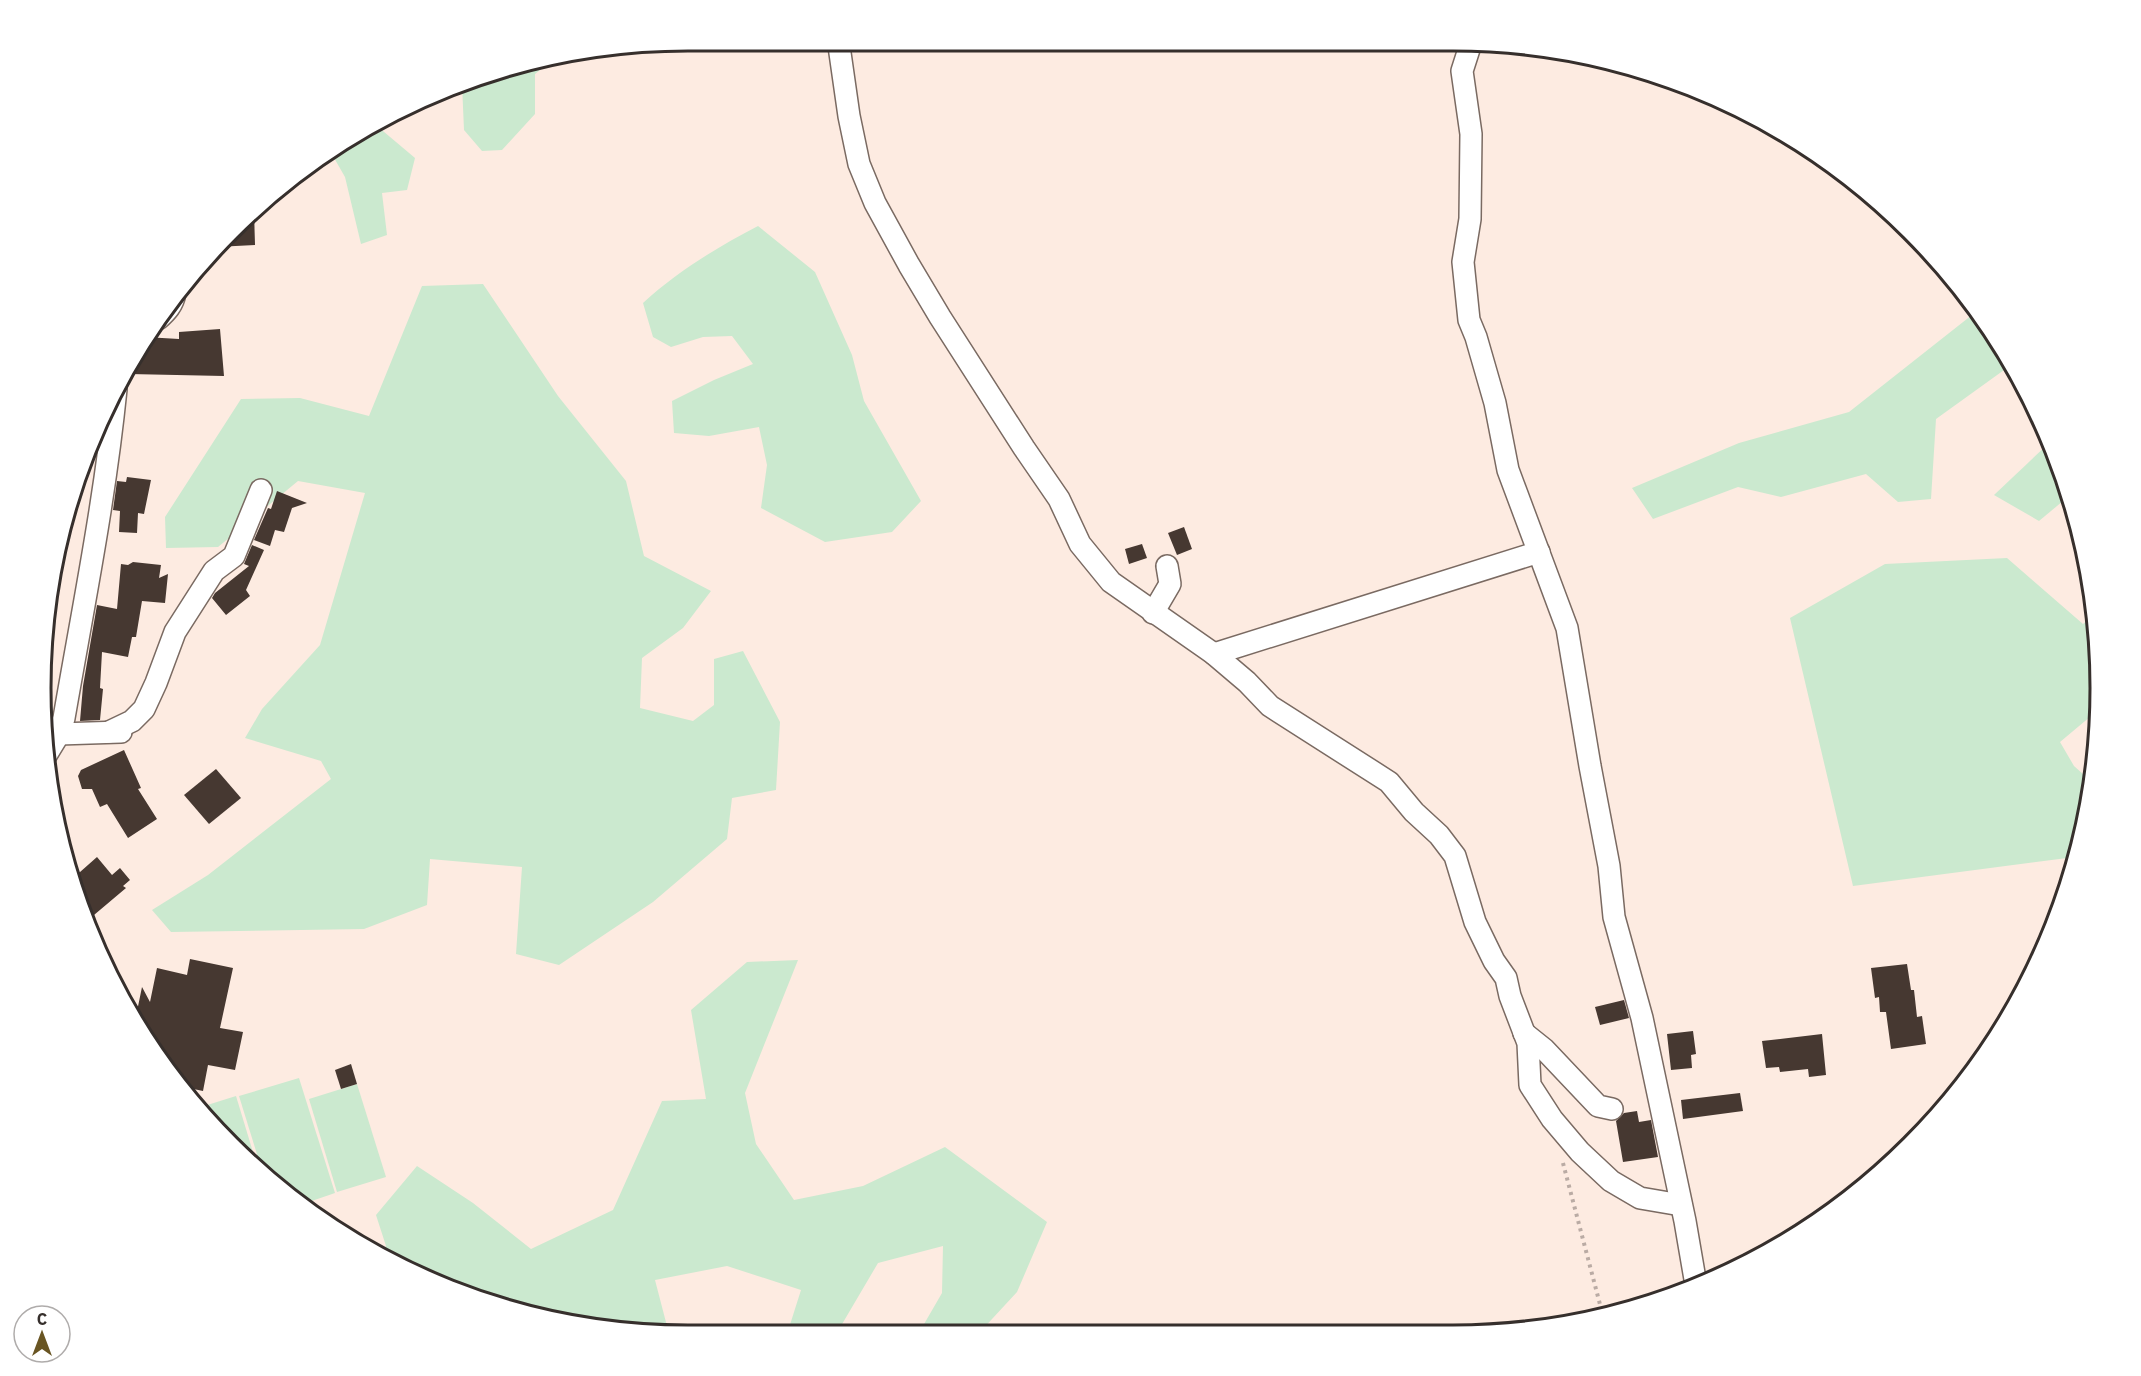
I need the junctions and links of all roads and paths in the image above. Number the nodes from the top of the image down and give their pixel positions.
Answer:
1 (840, 51) edge
2 (1468, 51) edge
3 (114, 413) edge
4 (261, 490) dead end
5 (1539, 552) junction
6 (1167, 566) dead end
7 (1153, 612) junction
8 (1214, 654) junction
9 (109, 732) junction
10 (137, 732) dead end
11 (59, 734) junction
12 (53, 743) edge
13 (1524, 1033) junction
14 (1612, 1109) dead end
15 (1561, 1154) dead end
16 (1681, 1205) junction
17 (1695, 1278) edge
18 (1601, 1307) edge

1 - 7 street
2 - 5 street
3 - 11 street
4 - 9 street
5 - 8 street
5 - 16 street
6 - 7 street
7 - 8 street
8 - 13 street
9 - 10 street
9 - 11 street
11 - 12 street
13 - 14 street
13 - 16 street
15 - 18 path
16 - 17 street

